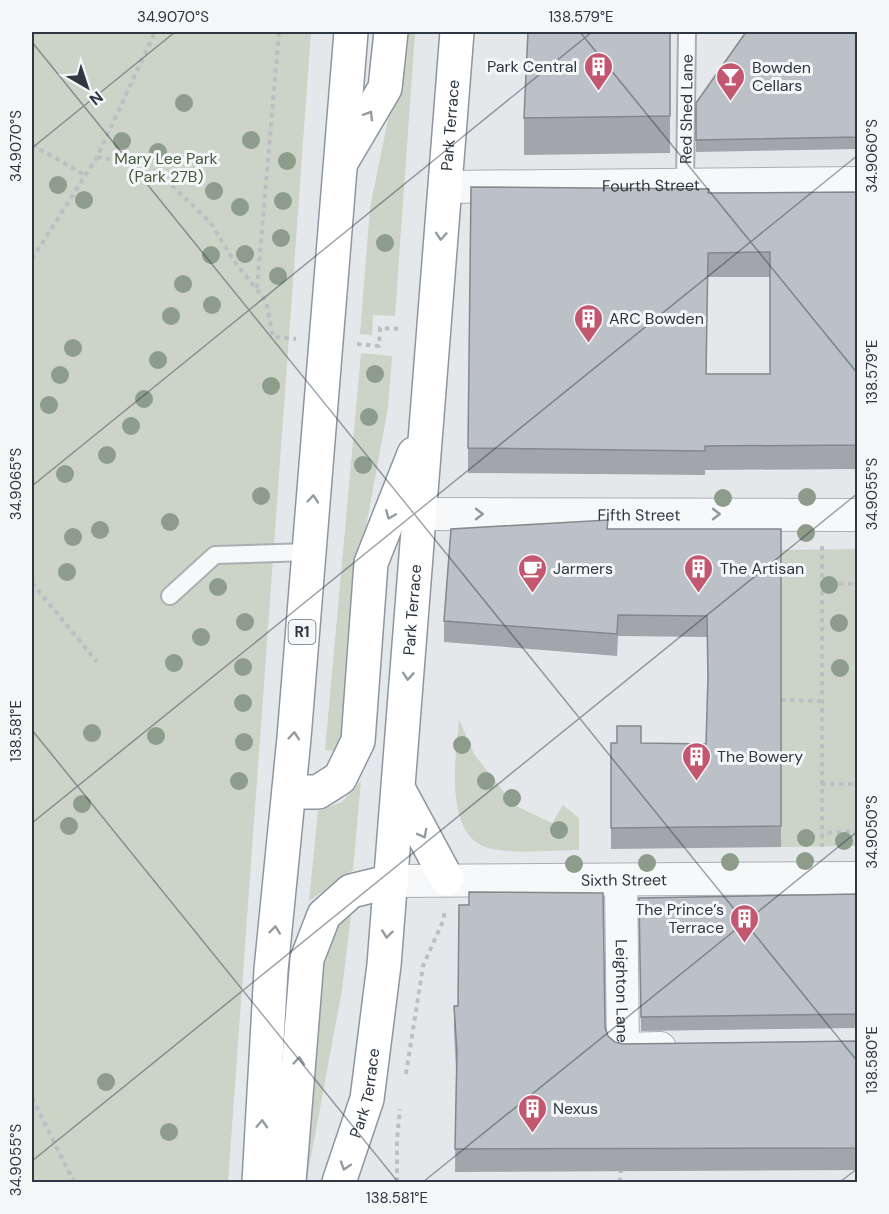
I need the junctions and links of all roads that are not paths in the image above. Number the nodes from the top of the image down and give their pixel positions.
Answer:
1 (342, 32) edge
2 (351, 32) edge
3 (391, 32) edge
4 (457, 32) edge
5 (687, 32) edge
6 (345, 81) junction
7 (339, 165) junction
8 (858, 183) edge
9 (685, 185) junction
10 (445, 187) junction
11 (427, 422) junction
12 (420, 514) junction
13 (858, 515) edge
14 (309, 552) junction
15 (170, 596) dead end
16 (399, 790) junction
17 (288, 792) junction
18 (858, 878) edge
19 (621, 880) junction
20 (392, 881) junction
21 (446, 894) junction
22 (693, 1048) edge
23 (259, 1182) edge
24 (290, 1182) edge
25 (339, 1182) edge

1 - 6 highway, R1
2 - 6 highway
7 -> 3 highway
4 - 10 highway, Park Terrace
5 - 9 lane, Red Shed Lane
6 - 7 highway, R1
14 -> 7 highway, R1
8 - 9 street, Fourth Street
9 - 10 street, Fourth Street
10 -> 11 highway, Park Terrace
11 - 12 highway, Park Terrace
11 -> 17 highway
12 -> 13 street, Fifth Street
12 -> 16 highway, Park Terrace
14 - 15 lane
17 -> 14 highway, R1
16 - 20 highway, Park Terrace
16 -> 21 highway
23 -> 17 highway, R1
18 - 19 street, Sixth Street
19 - 21 street, Sixth Street
19 - 22 street, Leighton Lane
20 - 21 street, Sixth Street
24 -> 20 highway
20 -> 25 highway, Park Terrace

